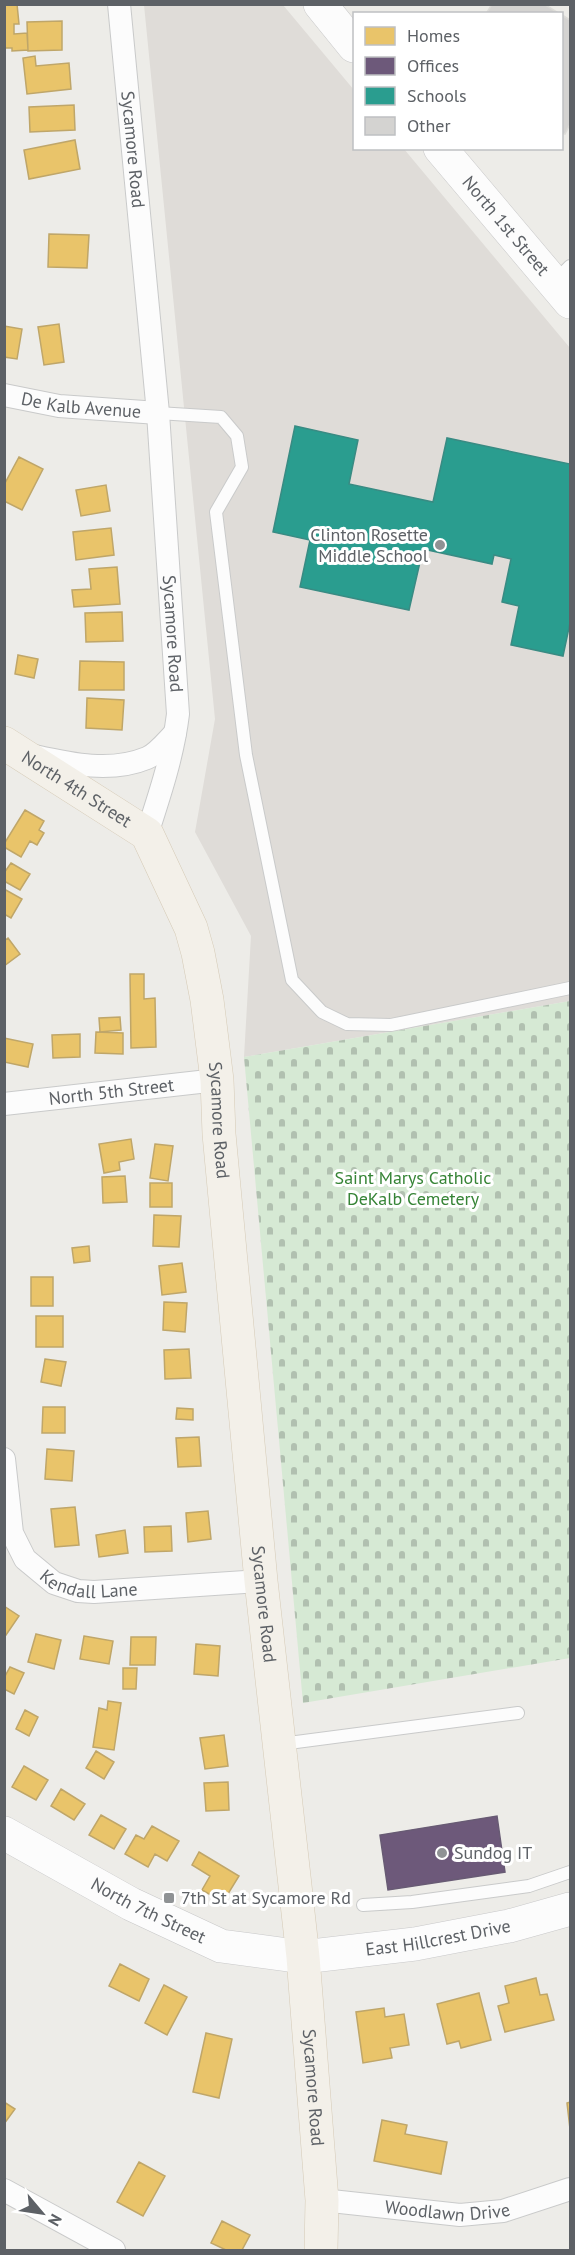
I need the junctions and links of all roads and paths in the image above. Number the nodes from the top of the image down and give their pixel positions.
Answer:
1 (119, 4) edge
2 (320, 4) edge
3 (353, 45) edge
4 (442, 150) edge
5 (565, 284) edge
6 (4, 395) edge
7 (158, 413) junction
8 (175, 734) junction
9 (13, 748) edge
10 (147, 834) junction
11 (570, 988) edge
12 (217, 1080) junction
13 (4, 1104) edge
14 (4, 1459) edge
15 (261, 1581) junction
16 (518, 1713) dead end
17 (280, 1744) junction
18 (4, 1833) edge
19 (570, 1872) edge
20 (363, 1905) dead end
21 (570, 1909) edge
22 (303, 1957) junction
23 (570, 2189) edge
24 (4, 2190) edge
25 (322, 2200) junction
26 (114, 2250) edge
27 (321, 2250) edge

1 - 7 street, Sycamore Road
2 - 3 street
4 - 5 street, North 1st Street
6 - 7 street, De Kalb Avenue
7 - 8 street, Sycamore Road
7 - 11 lane
8 - 9 street
8 - 10 street, Sycamore Road
9 - 10 main road, North 4th Street
10 - 12 main road, Sycamore Road
12 - 13 street, North 5th Street
12 - 15 main road, Sycamore Road
14 - 15 street, Kendall Lane
15 - 17 main road, Sycamore Road
16 - 17 lane
17 - 22 main road, Sycamore Road
18 - 22 street, North 7th Street
19 - 20 lane
21 - 22 street, East Hillcrest Drive
22 - 25 main road, Sycamore Road
23 - 25 street, Woodlawn Drive
24 - 26 street
25 - 27 main road, Sycamore Road

